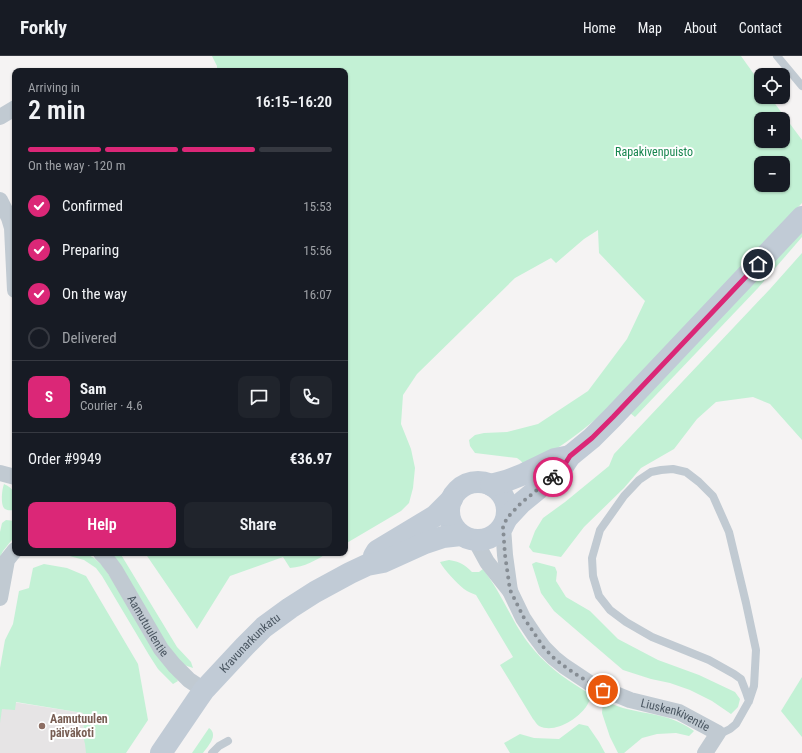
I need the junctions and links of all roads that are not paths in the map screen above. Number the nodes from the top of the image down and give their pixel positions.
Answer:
1 (777, 56) edge
2 (802, 86) edge
3 (0, 200) edge
4 (802, 217) edge
5 (7, 257) edge
6 (12, 278) edge
7 (570, 456) junction
8 (0, 473) edge
9 (12, 476) edge
10 (491, 485) junction
11 (452, 499) junction
12 (505, 522) junction
13 (468, 538) junction
14 (12, 554) edge
15 (104, 556) edge
16 (367, 565) junction
17 (510, 590) junction
18 (0, 598) edge
19 (204, 690) junction
20 (749, 701) junction
21 (718, 733) junction
22 (228, 741) dead end
23 (161, 753) edge
24 (212, 753) edge
25 (705, 753) edge

1 - 2 lane
3 - 5 street
4 - 7 street
5 - 6 street
7 - 10 street
7 - 12 street
8 - 9 street
10 - 11 street
10 - 12 street
11 - 13 street
11 - 16 street, Kravunarkunkatu
12 - 13 street
12 - 17 street, Liuskenkiventie
13 - 16 street, Kravunarkunkatu
13 - 17 street, Liuskenkiventie
14 - 18 street
15 - 19 street, Aamutuulentie
16 - 19 street, Kravunarkunkatu
17 - 21 street, Liuskenkiventie
19 - 23 street, Kravunarkunkatu
20 - 20 lane
20 - 21 lane
21 - 25 street
22 - 24 lane

